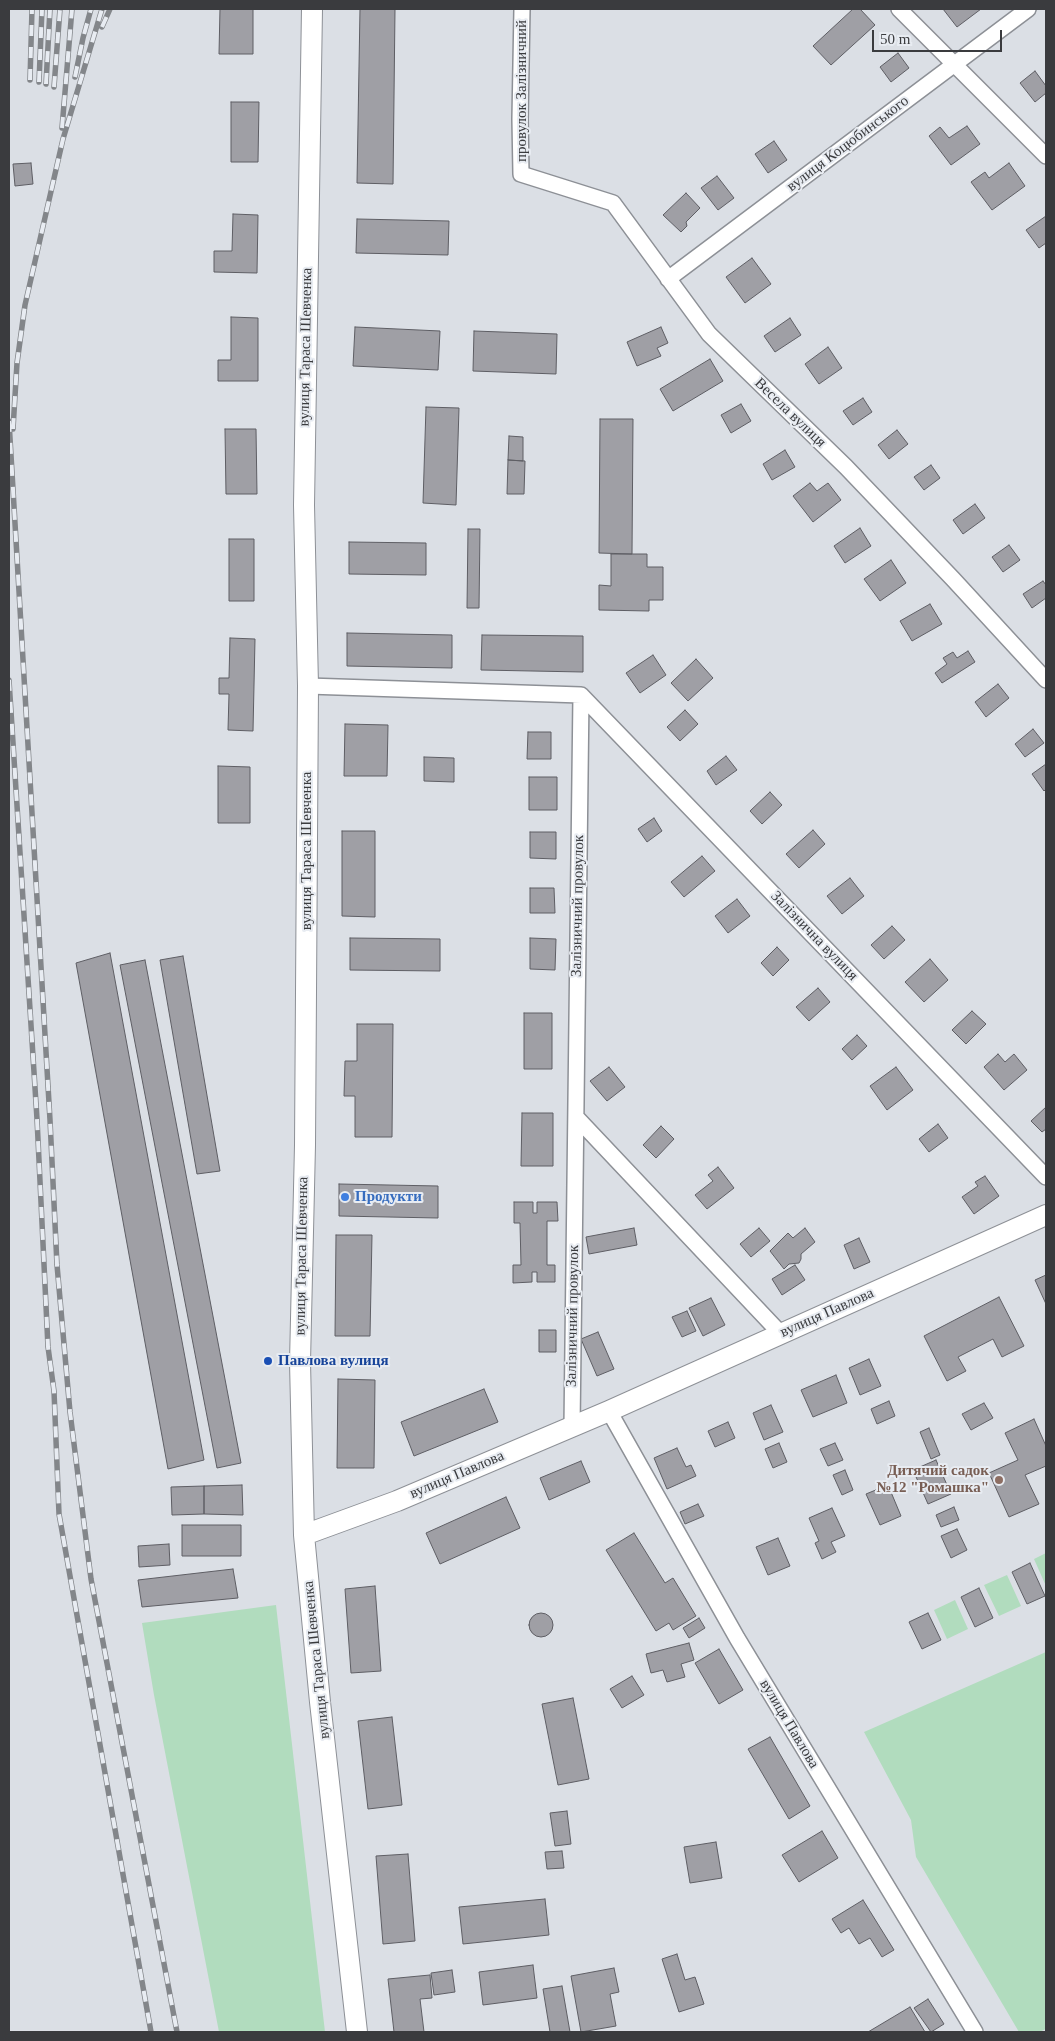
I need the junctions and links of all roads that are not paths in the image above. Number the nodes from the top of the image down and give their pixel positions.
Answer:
1 (312, 9) edge
2 (522, 9) edge
3 (899, 9) edge
4 (1028, 9) edge
5 (955, 64) junction
6 (1046, 156) edge
7 (521, 174) joint
8 (668, 279) junction
9 (1046, 680) edge
10 (308, 686) junction
11 (581, 695) junction
12 (576, 1117) junction
13 (1046, 1177) edge
14 (1046, 1216) edge
15 (781, 1334) junction
16 (609, 1411) junction
17 (572, 1426) junction
18 (304, 1535) junction
19 (357, 2032) edge
20 (975, 2032) edge

1 - 10 main road, вулиця Тараса Шевченка
2 - 7 street, провулок Залізничний
3 - 5 street
4 - 5 street, вулиця Коцюбинського
5 - 6 street
5 - 8 street, вулиця Коцюбинського
7 - 8 street, Весела вулиця
8 - 9 street, Весела вулиця
10 - 11 street
10 - 18 main road, вулиця Тараса Шевченка
11 - 12 street, Залізничний провулок
11 - 13 street, Залізнична вулиця
12 - 15 street
12 - 17 street, Залізничний провулок
14 - 15 main road, вулиця Павлова
15 - 16 main road, вулиця Павлова
16 - 17 main road, вулиця Павлова
16 - 20 street, вулиця Павлова
17 - 18 main road, вулиця Павлова
18 - 19 main road, вулиця Тараса Шевченка

